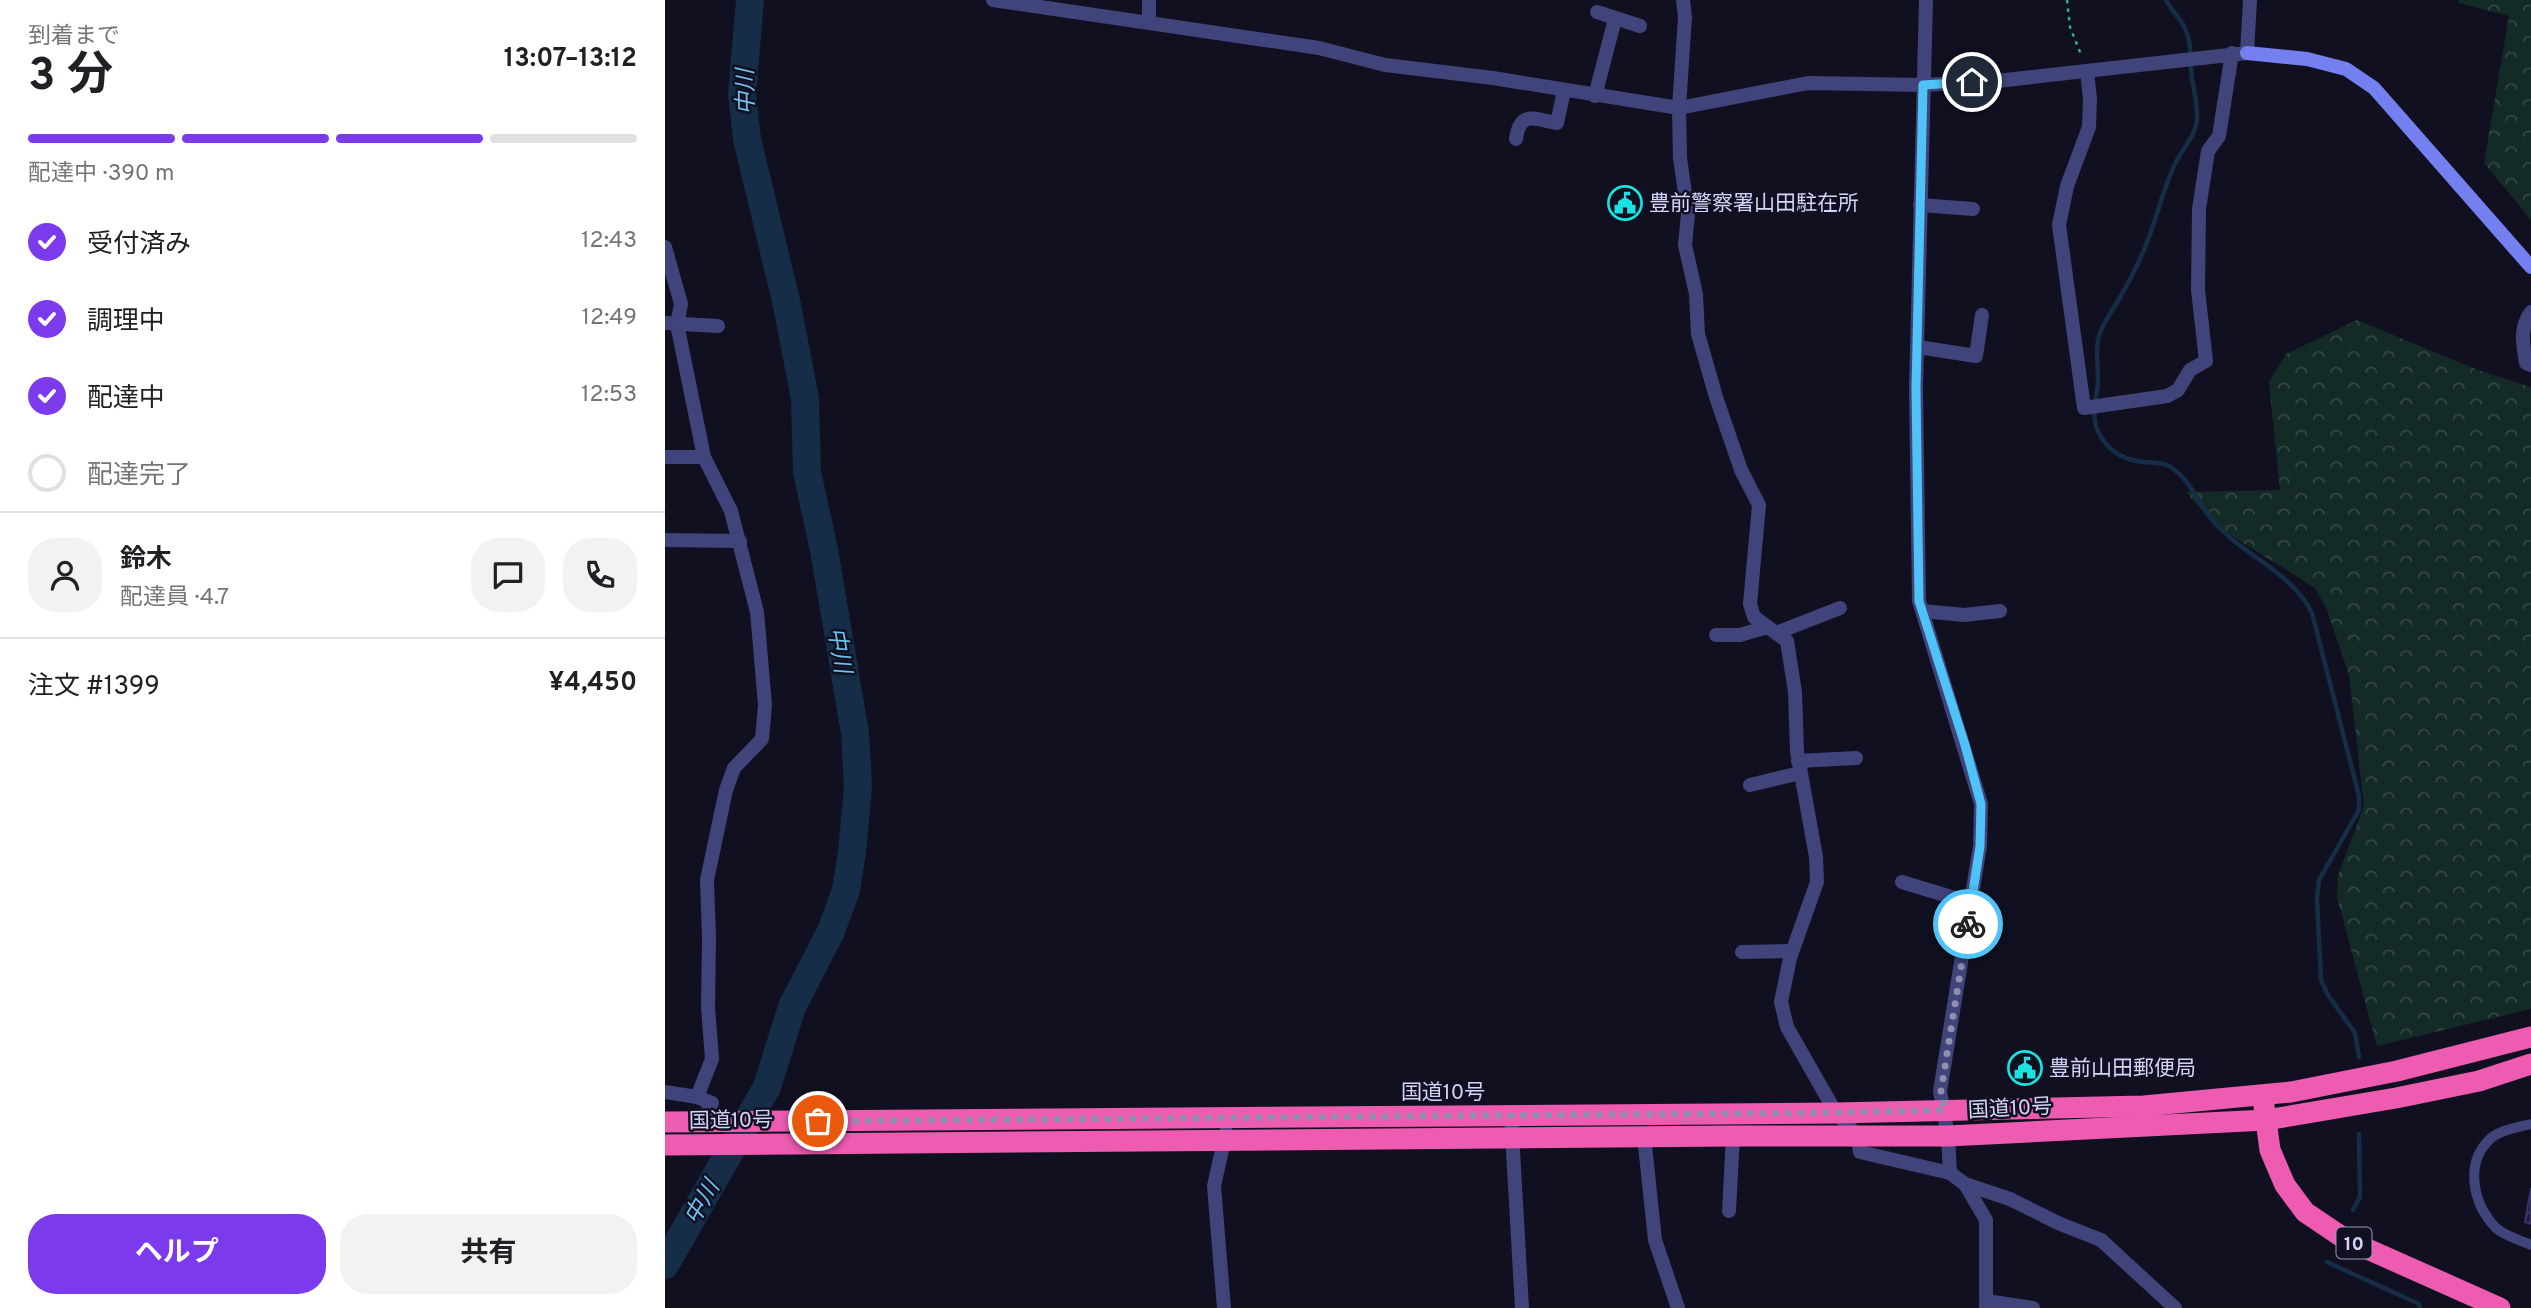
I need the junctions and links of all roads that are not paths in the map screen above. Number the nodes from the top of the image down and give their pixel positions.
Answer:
1 (993, 0) edge
2 (1149, 0) edge
3 (1683, 0) edge
4 (1926, 0) edge
5 (2250, 0) edge
6 (1011, 1) edge
7 (1597, 12) dead end
8 (1615, 19) junction
9 (1149, 22) junction
10 (1640, 26) dead end
11 (2232, 53) junction
12 (2247, 53) junction
13 (2087, 71) junction
14 (1923, 85) junction
15 (1564, 91) junction
16 (1595, 96) junction
17 (1679, 108) junction
18 (1516, 139) dead end
19 (1920, 205) junction
20 (1973, 209) dead end
21 (665, 247) edge
22 (2531, 267) edge
23 (2531, 312) edge
24 (1982, 315) dead end
25 (671, 323) edge
26 (718, 326) dead end
27 (1918, 347) junction
28 (2531, 365) edge
29 (665, 457) edge
30 (704, 457) junction
31 (665, 540) edge
32 (740, 541) junction
33 (1840, 608) dead end
34 (1923, 611) junction
35 (2000, 611) dead end
36 (1772, 630) junction
37 (1716, 635) dead end
38 (1856, 758) dead end
39 (1799, 767) junction
40 (1750, 785) dead end
41 (1902, 882) dead end
42 (1971, 903) junction
43 (1792, 951) junction
44 (1742, 952) dead end
45 (2531, 1037) edge
46 (2531, 1064) edge
47 (665, 1092) edge
48 (2262, 1095) junction
49 (697, 1097) junction
50 (1945, 1110) junction
51 (1836, 1113) junction
52 (1511, 1116) junction
53 (1228, 1117) junction
54 (2266, 1120) junction
55 (665, 1122) edge
56 (706, 1122) junction
57 (2531, 1124) edge
58 (1857, 1135) junction
59 (1644, 1136) junction
60 (1733, 1136) junction
61 (1948, 1136) junction
62 (1511, 1137) junction
63 (1225, 1141) junction
64 (665, 1144) edge
65 (1950, 1173) junction
66 (1965, 1184) junction
67 (1730, 1211) dead end
68 (2531, 1245) edge
69 (1986, 1305) edge
70 (1224, 1308) edge
71 (1523, 1308) edge
72 (1678, 1308) edge
73 (2033, 1308) edge
74 (2175, 1308) edge
75 (2500, 1308) edge

1 - 6 street
2 - 9 street
3 - 17 street
4 - 14 street
5 - 12 street
6 - 9 street
7 - 8 street
8 - 10 street
8 - 16 street
9 - 15 street
11 - 12 street
11 - 13 street
11 - 13 street
12 - 22 street
13 - 14 street
14 - 17 street
14 - 19 street
15 - 16 street
15 - 18 street
16 - 17 street
17 - 36 street
19 - 20 street
19 - 27 street
21 - 25 street
23 - 28 street
24 - 27 street
25 - 26 street
25 - 30 street
27 - 34 street
29 - 30 street
30 - 32 street
31 - 32 street
32 - 49 street
33 - 36 street
34 - 35 street
34 - 42 street
36 - 37 street
36 - 39 street
38 - 39 street
39 - 40 street
39 - 43 street
41 - 42 street
42 - 50 street
43 - 44 street
43 - 51 street
45 - 48 highway, 国道10号
46 - 54 highway, 国道10号
47 - 49 street
48 - 50 highway, 国道10号
48 - 54 highway, 10
49 - 56 street
50 - 51 highway, 国道10号
50 - 61 street
51 - 52 highway, 国道10号
51 - 58 street
52 - 53 highway, 国道10号
52 - 62 street
53 - 56 highway, 国道10号
53 - 63 street
54 - 61 highway, 国道10号
54 - 75 highway, 10
55 - 56 highway, 国道10号
57 - 68 lane
58 - 60 highway, 国道10号
58 - 61 highway, 国道10号
58 - 65 street
59 - 60 highway, 国道10号
59 - 62 highway, 国道10号
59 - 72 street
60 - 67 street
61 - 65 street
62 - 63 highway, 国道10号
62 - 71 street
63 - 64 highway, 国道10号
63 - 70 street
65 - 66 street
66 - 69 street
66 - 74 street
69 - 73 street

